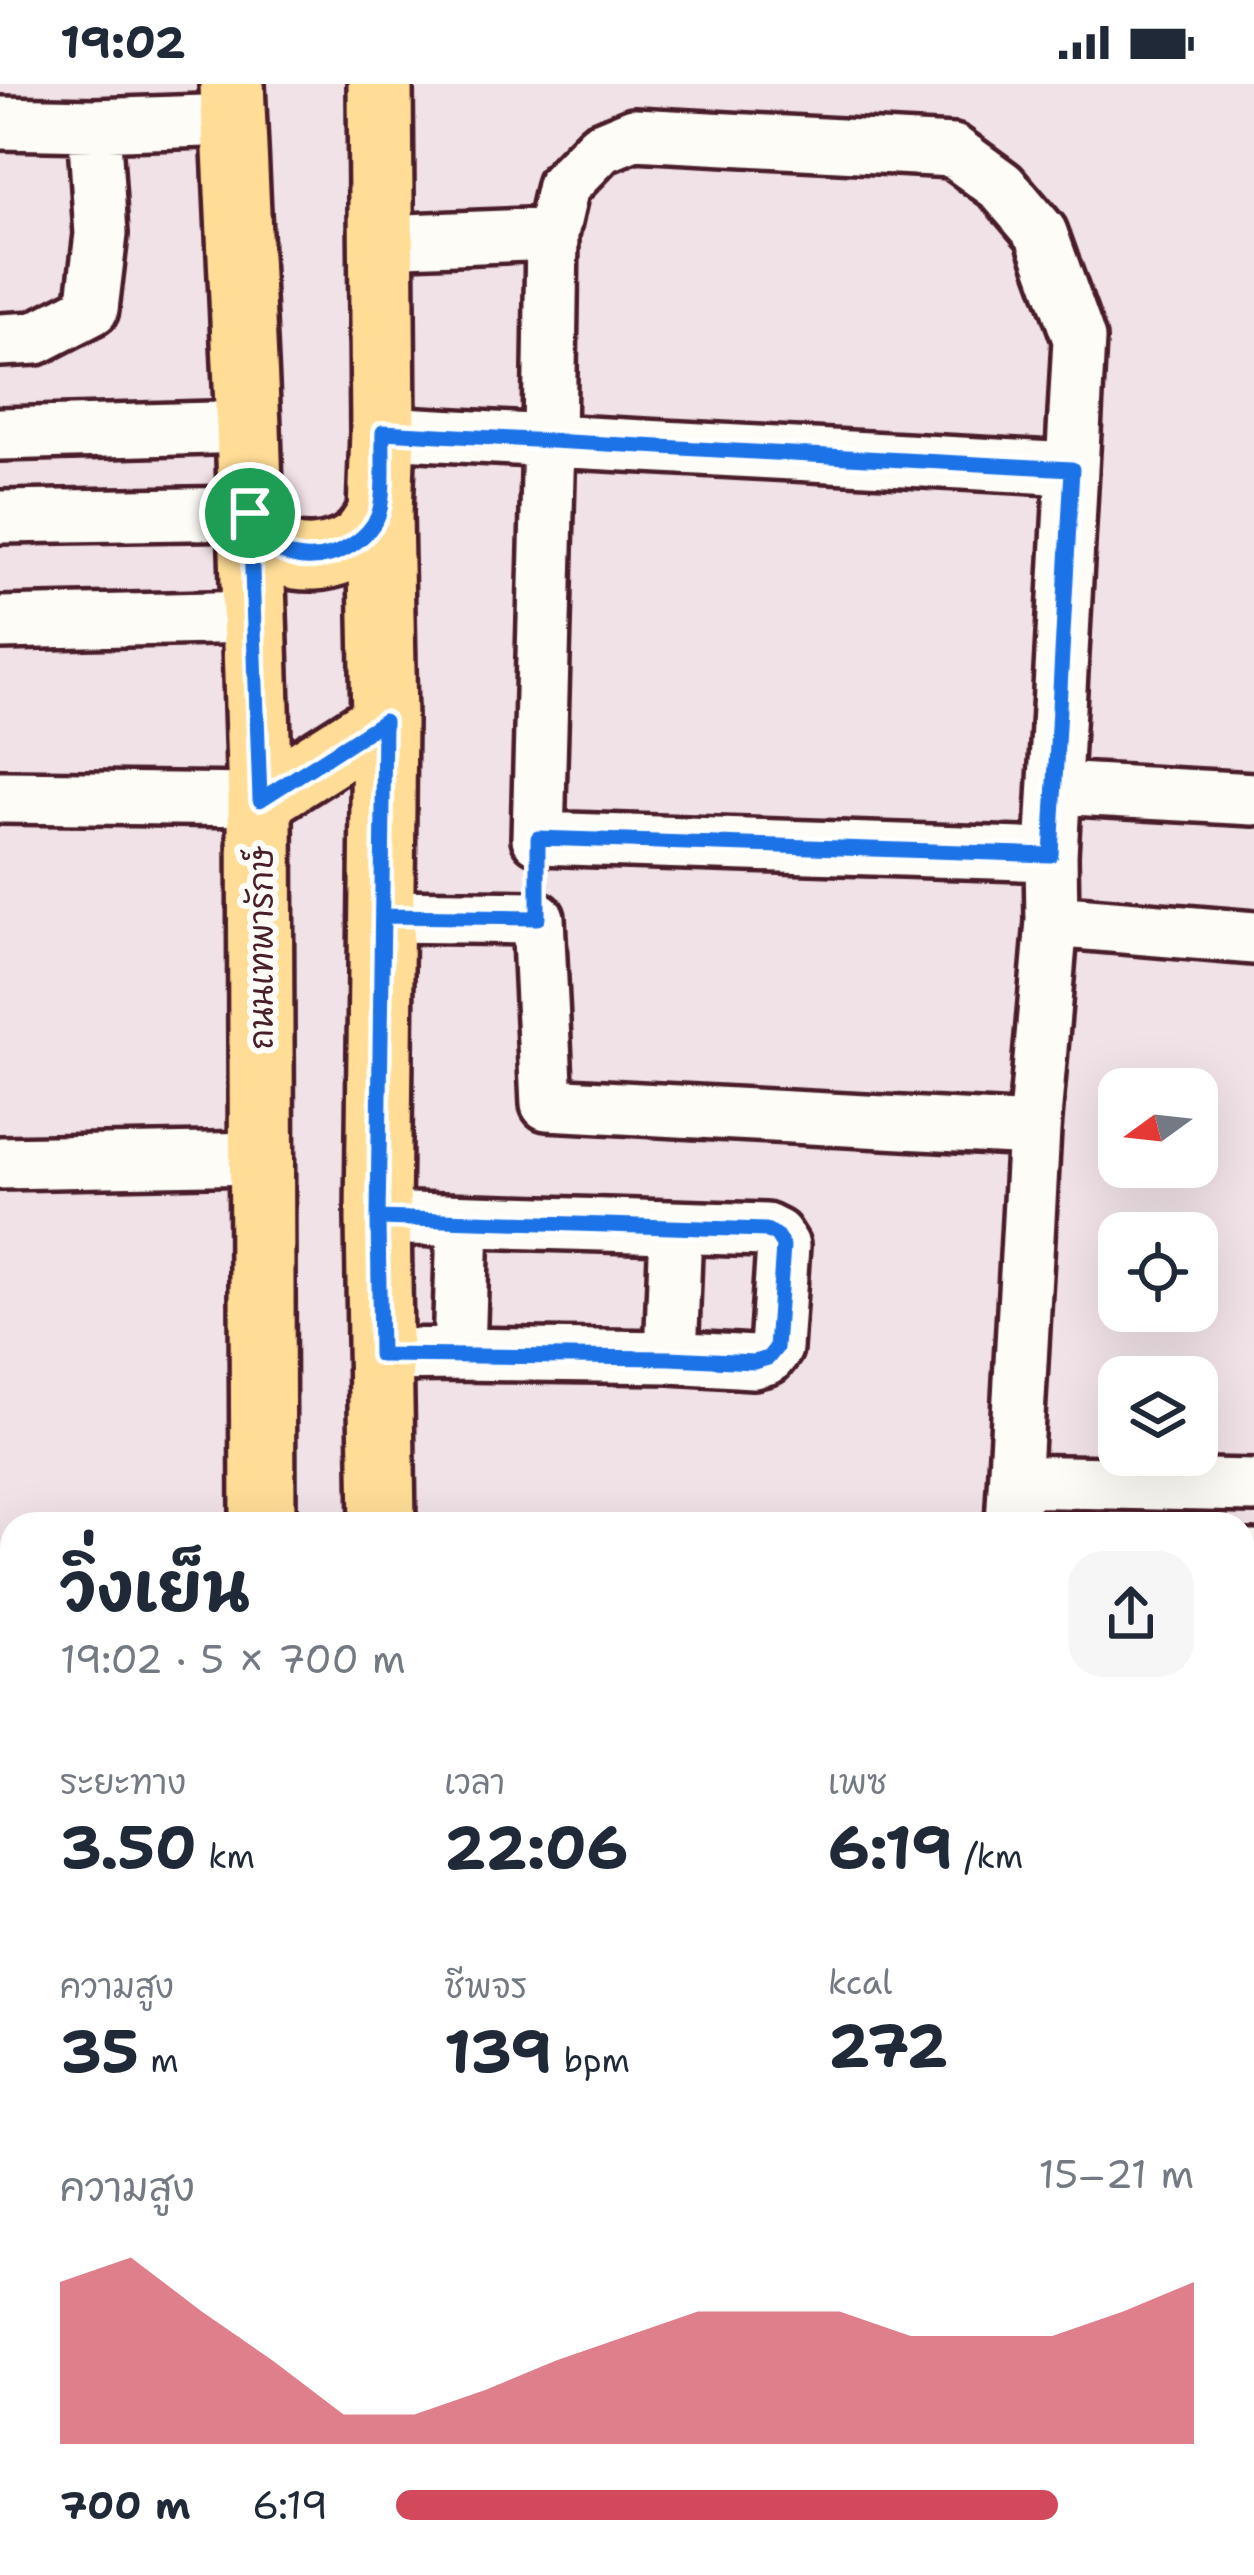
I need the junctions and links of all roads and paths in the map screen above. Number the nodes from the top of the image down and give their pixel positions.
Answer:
1 (380, 84) edge
2 (232, 102) edge
3 (0, 123) edge
4 (94, 125) junction
5 (552, 234) junction
6 (382, 241) junction
7 (0, 340) edge
8 (248, 427) junction
9 (383, 432) junction
10 (0, 434) edge
11 (550, 440) junction
12 (1072, 469) junction
13 (250, 513) junction
14 (380, 513) junction
15 (0, 518) edge
16 (254, 617) junction
17 (0, 623) edge
18 (384, 721) junction
19 (1054, 788) junction
20 (0, 797) edge
21 (1254, 799) edge
22 (260, 800) junction
23 (538, 838) junction
24 (1051, 855) junction
25 (383, 916) junction
26 (538, 918) junction
27 (1052, 921) junction
28 (1254, 938) edge
29 (1034, 1130) junction
30 (261, 1158) junction
31 (0, 1163) edge
32 (378, 1218) junction
33 (463, 1222) junction
34 (676, 1228) junction
35 (459, 1354) junction
36 (380, 1355) junction
37 (670, 1358) junction
38 (1254, 1486) edge
39 (1014, 1503) edge
40 (263, 1512) edge
41 (383, 1512) edge

1 - 6 main road
2 - 4 street
2 - 8 main road, ถนนเทพารักษ์
3 - 4 street
4 - 7 street
5 - 6 street
5 - 11 street
5 - 12 street
6 - 9 main road
8 - 10 street
8 - 13 main road, ถนนเทพารักษ์
9 - 11 street
9 - 14 main road
11 - 12 street
11 - 23 street
12 - 19 street
13 - 14 main road
13 - 15 street
13 - 16 main road, ถนนเทพารักษ์
14 - 18 main road
16 - 17 street
16 - 22 main road, ถนนเทพารักษ์
18 - 22 main road
18 - 25 main road
19 - 21 street
19 - 24 street
20 - 22 street
22 - 30 main road, ถนนเทพารักษ์
23 - 24 street
23 - 26 street
24 - 27 street
25 - 26 street
25 - 32 main road
26 - 29 street
27 - 28 street
27 - 29 street
29 - 39 street
30 - 31 street
30 - 40 main road, ถนนเทพารักษ์
32 - 33 street
32 - 36 main road
33 - 34 street
33 - 35 street
34 - 37 street
34 - 37 street
35 - 36 street
35 - 37 street
36 - 41 main road
38 - 39 street

